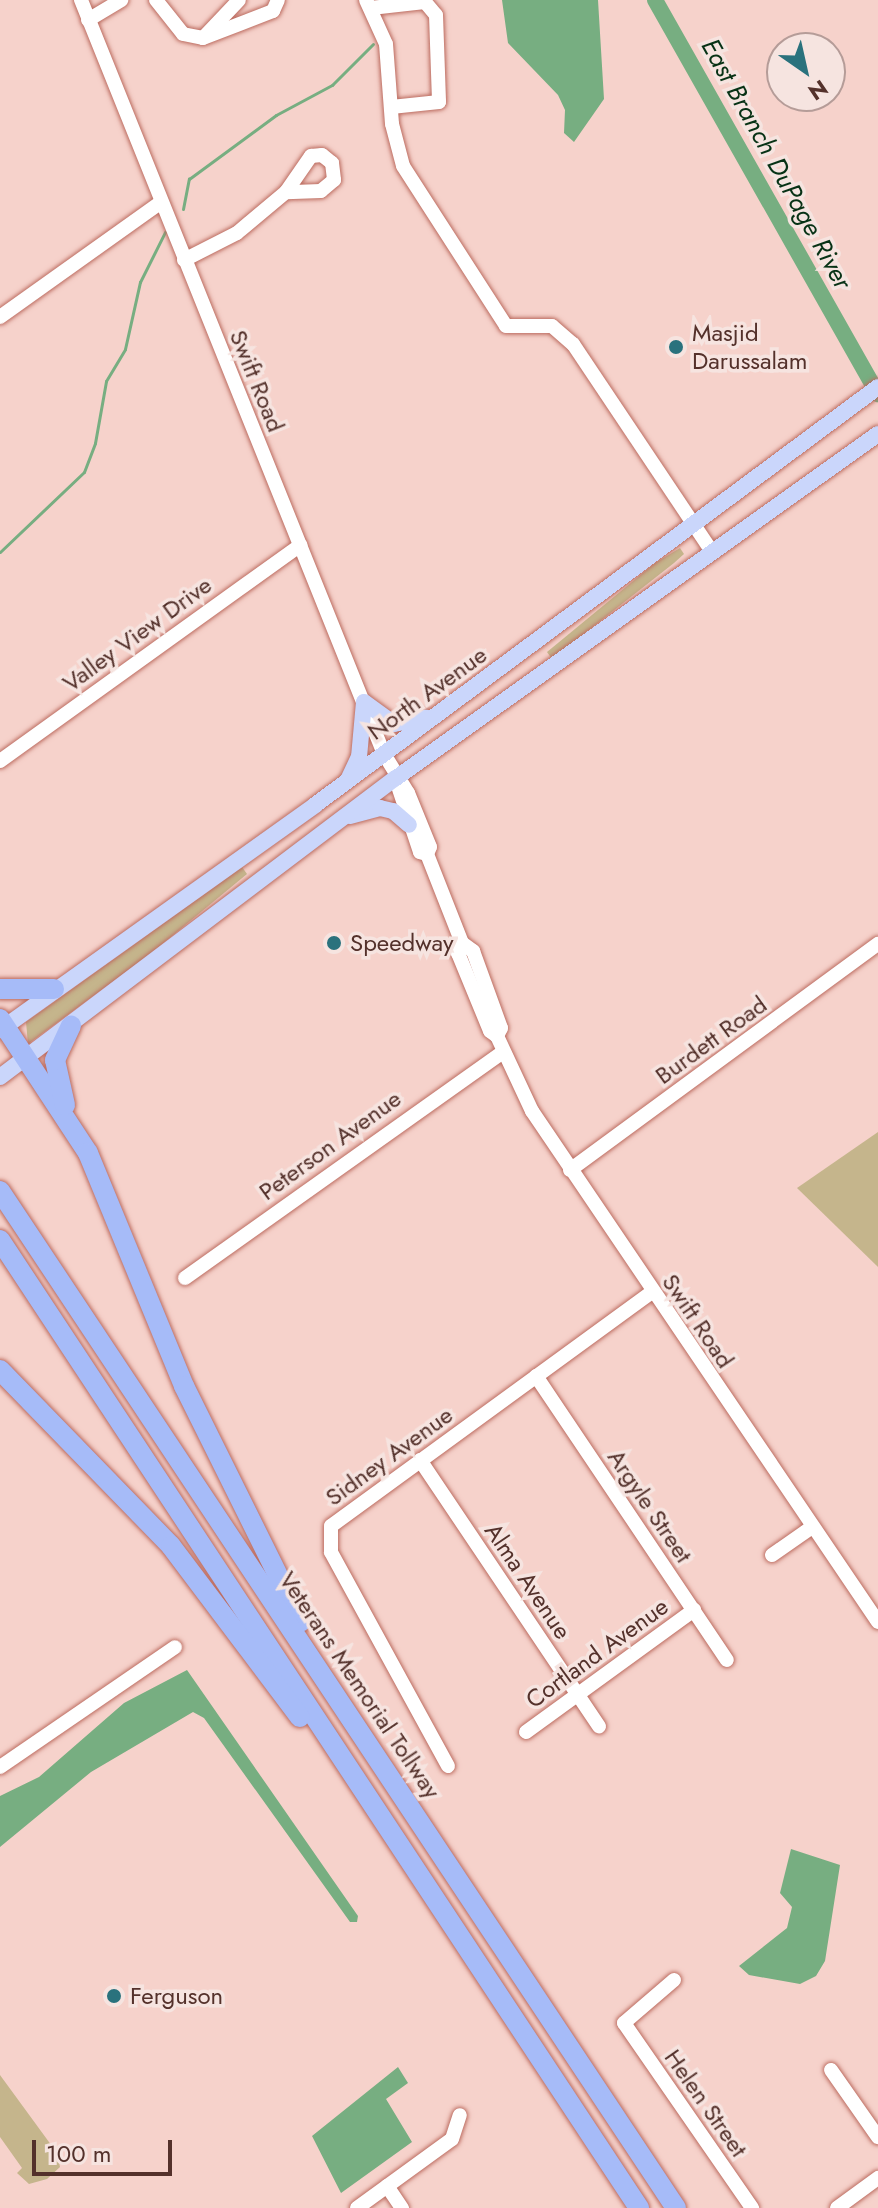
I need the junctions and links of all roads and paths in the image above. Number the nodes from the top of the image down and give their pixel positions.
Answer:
1 (81, 0) edge
2 (121, 0) edge
3 (156, 0) edge
4 (239, 0) edge
5 (278, 0) edge
6 (369, 4) edge
7 (88, 20) junction
8 (203, 38) junction
9 (391, 107) junction
10 (286, 192) dead end
11 (161, 202) junction
12 (184, 260) junction
13 (0, 317) edge
14 (874, 389) edge
15 (878, 434) edge
16 (692, 526) junction
17 (301, 545) junction
18 (712, 552) junction
19 (364, 702) junction
20 (435, 716) junction
21 (384, 754) junction
22 (0, 761) edge
23 (396, 778) junction
24 (343, 784) junction
25 (409, 825) junction
26 (321, 832) junction
27 (427, 854) junction
28 (878, 944) edge
29 (0, 989) edge
30 (54, 989) junction
31 (71, 1025) junction
32 (1, 1026) edge
33 (503, 1052) junction
34 (25, 1059) junction
35 (0, 1077) edge
36 (74, 1128) junction
37 (570, 1170) junction
38 (0, 1191) edge
39 (0, 1240) edge
40 (185, 1278) dead end
41 (652, 1292) junction
42 (0, 1370) edge
43 (536, 1376) junction
44 (420, 1460) junction
45 (812, 1527) junction
46 (772, 1555) dead end
47 (694, 1610) junction
48 (878, 1622) edge
49 (175, 1647) dead end
50 (727, 1660) dead end
51 (578, 1695) junction
52 (353, 1721) junction
53 (599, 1726) dead end
54 (526, 1732) dead end
55 (448, 1766) dead end
56 (0, 1767) edge
57 (423, 1880) junction
58 (674, 1980) dead end
59 (831, 2070) dead end
60 (460, 2115) dead end
61 (878, 2137) edge
62 (878, 2178) edge
63 (387, 2186) junction
64 (357, 2208) edge
65 (402, 2208) edge
66 (639, 2208) edge
67 (676, 2208) edge
68 (752, 2208) edge
69 (837, 2208) edge

1 - 7 street, Swift Road
2 - 7 street
3 - 8 street
4 - 8 street
5 - 8 street
6 - 9 street
6 - 9 street
7 - 11 street, Swift Road
9 - 16 street
10 - 12 street
11 - 12 street, Swift Road
11 - 13 street
12 - 17 street, Swift Road
14 - 16 main road, North Avenue
15 - 18 main road, North Avenue
16 - 18 street
16 - 20 main road, North Avenue
17 - 19 street, Swift Road
17 - 22 street, Valley View Drive
18 - 23 main road, North Avenue
19 - 20 main road
19 - 21 street, Swift Road
19 - 24 main road
20 - 21 main road, North Avenue
21 - 23 street, Swift Road
21 - 24 main road, North Avenue
23 - 25 street, Swift Road
23 - 26 main road, North Avenue
23 - 27 street, Swift Road
24 - 30 main road, North Avenue
25 - 26 main road
25 - 27 street, Swift Road
26 - 31 main road, North Avenue
27 - 33 street, Swift Road
28 - 37 street, Burdett Road
29 - 30 highway
30 - 32 main road, North Avenue
31 - 34 main road, North Avenue
31 - 36 highway
32 - 34 highway
33 - 37 street, Swift Road
33 - 40 street, Peterson Avenue
34 - 35 main road, North Avenue
34 - 36 highway
36 - 52 highway
37 - 41 street, Swift Road
38 - 52 highway, Veterans Memorial Tollway
39 - 57 highway
41 - 43 street, Sidney Avenue
41 - 45 street, Swift Road
42 - 57 highway
43 - 44 street, Sidney Avenue
43 - 47 street, Argyle Street
44 - 51 street, Alma Avenue
44 - 55 street, Sidney Avenue
45 - 46 street
45 - 48 street, Swift Road
47 - 50 street, Argyle Street
47 - 51 street, Cortland Avenue
49 - 56 street
51 - 53 street, Alma Avenue
51 - 54 street, Cortland Avenue
52 - 67 highway, Veterans Memorial Tollway
57 - 66 highway
58 - 68 street, Helen Street
59 - 61 street
60 - 63 street
62 - 69 street
63 - 64 street
63 - 65 street

